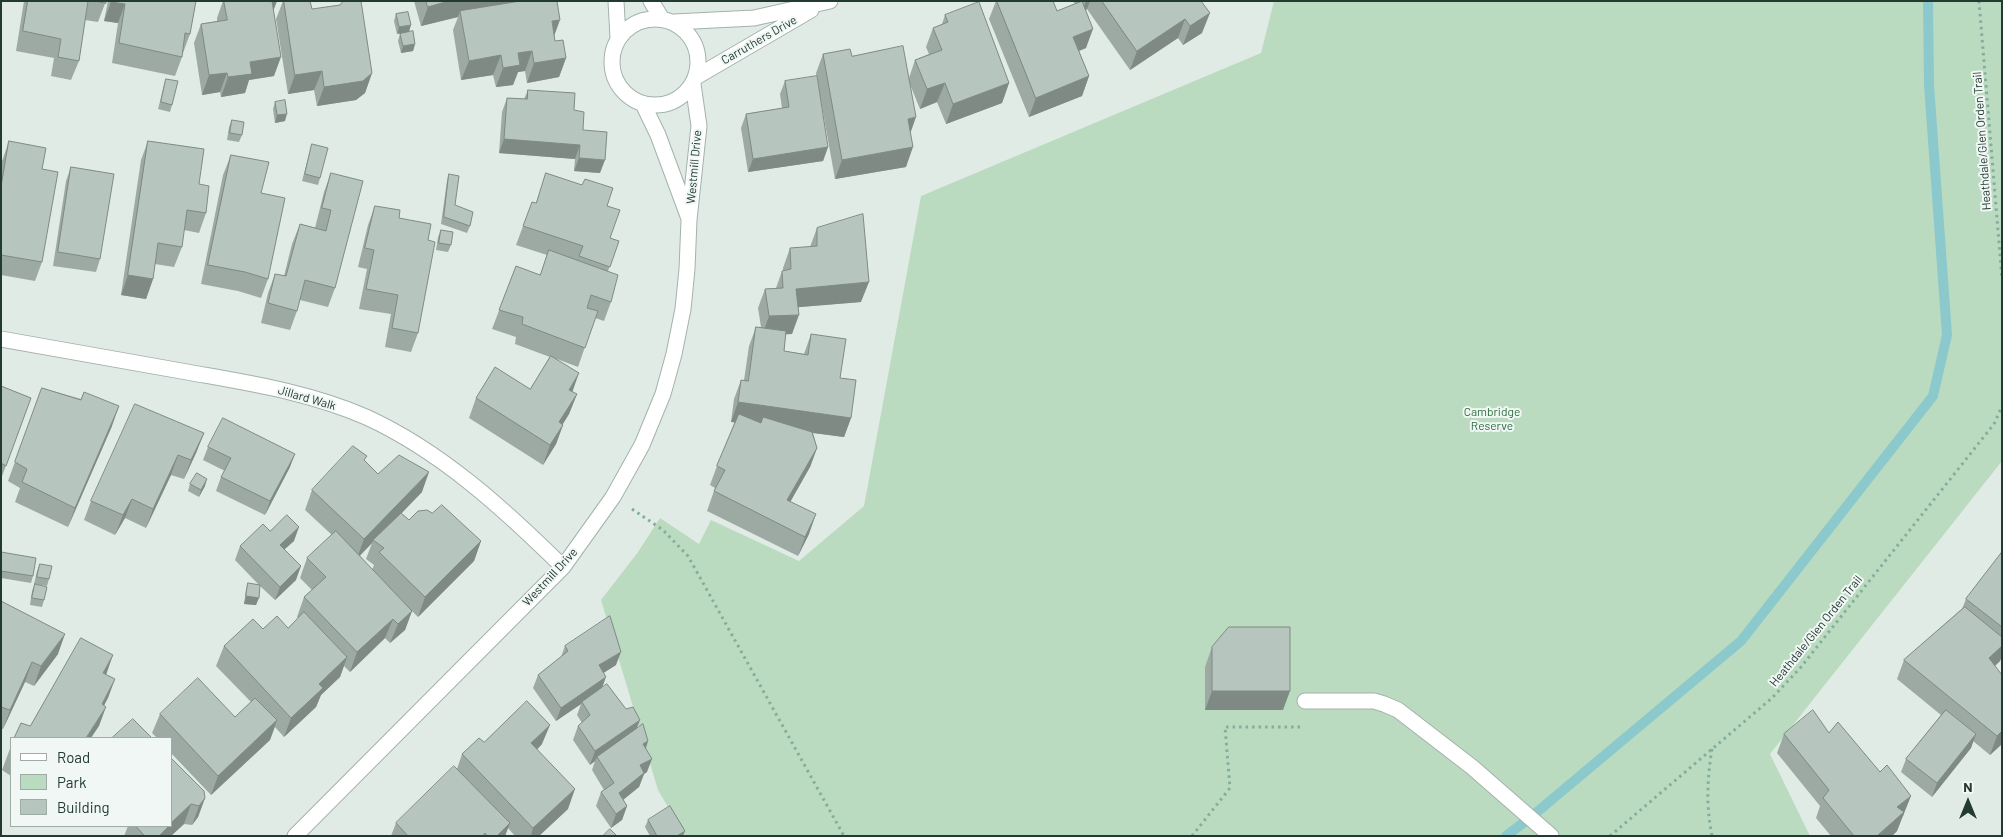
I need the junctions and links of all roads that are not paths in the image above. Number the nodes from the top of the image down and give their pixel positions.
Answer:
1 (616, 1) edge
2 (651, 1) edge
3 (826, 2) edge
4 (668, 21) junction
5 (618, 38) junction
6 (694, 81) junction
7 (643, 104) junction
8 (689, 220) junction
9 (1, 339) edge
10 (563, 567) junction
11 (1305, 702) dead end
12 (312, 830) edge
13 (295, 836) edge
14 (1551, 836) edge

1 - 5 street
2 - 4 street
3 - 4 street, Carruthers Drive
3 - 6 street, Carruthers Drive
4 - 5 street
4 - 6 street
5 - 7 street
6 - 7 street
6 - 8 street, Westmill Drive
7 - 8 street, Westmill Drive
8 - 10 street, Westmill Drive
9 - 10 street, Jillard Walk
10 - 12 street, Westmill Drive
11 - 14 street
12 - 13 street, Westmill Drive

